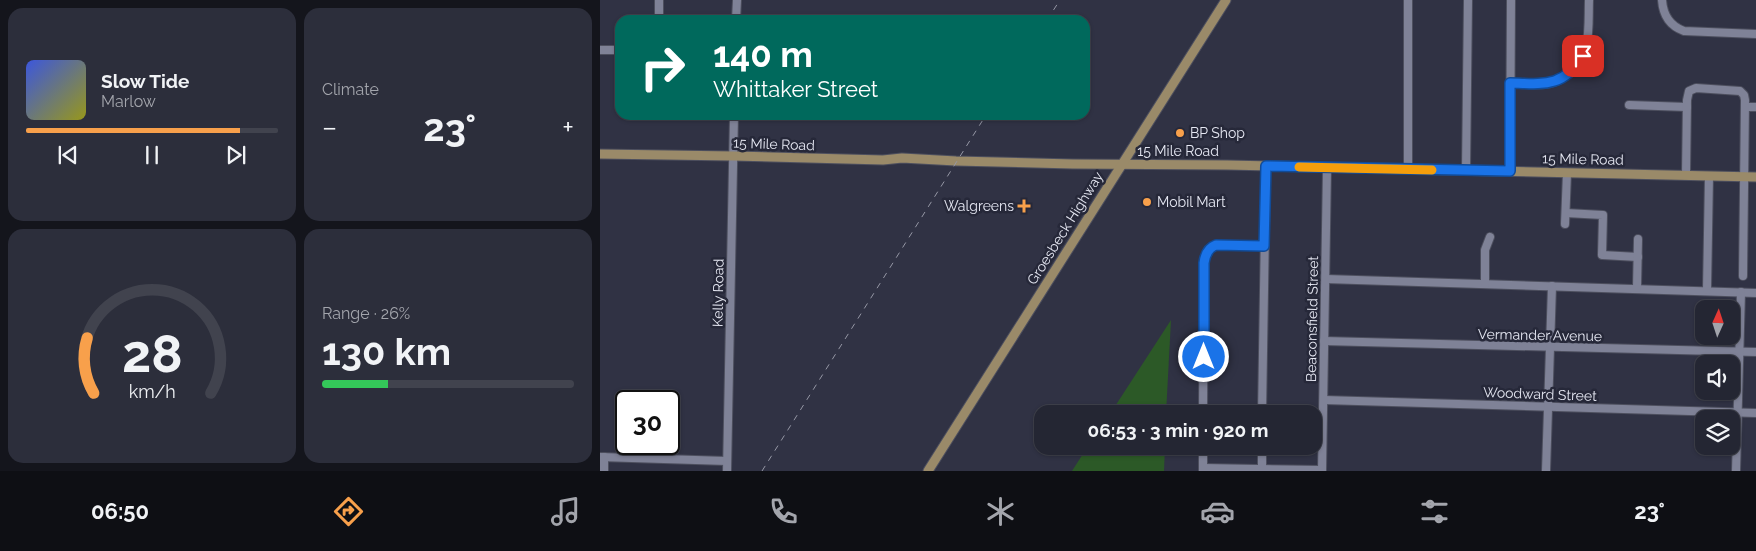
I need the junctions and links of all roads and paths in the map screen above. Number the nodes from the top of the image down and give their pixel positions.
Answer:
1 (659, 0) edge
2 (737, 0) edge
3 (1226, 0) edge
4 (1408, 0) edge
5 (1468, 0) edge
6 (1512, 0) edge
7 (1589, 0) edge
8 (1662, 0) edge
9 (659, 15) edge
10 (736, 15) edge
11 (1756, 34) edge
12 (600, 50) edge
13 (615, 50) edge
14 (1510, 83) junction
15 (1629, 105) dead end
16 (1687, 107) junction
17 (1745, 107) junction
18 (1756, 107) edge
19 (734, 120) edge
20 (600, 154) edge
21 (733, 156) junction
22 (1121, 165) junction
23 (1266, 166) junction
24 (1327, 168) junction
25 (1408, 170) junction
26 (1466, 171) junction
27 (1510, 171) junction
28 (1567, 173) junction
29 (1686, 175) junction
30 (1710, 176) junction
31 (1744, 177) junction
32 (1756, 177) edge
33 (1566, 213) junction
34 (1565, 224) dead end
35 (1490, 237) dead end
36 (1638, 239) dead end
37 (1264, 246) junction
38 (1638, 257) junction
39 (1742, 276) dead end
40 (1326, 279) junction
41 (1485, 284) junction
42 (1552, 286) junction
43 (1637, 288) junction
44 (1708, 290) junction
45 (1740, 292) junction
46 (1756, 293) edge
47 (1324, 341) junction
48 (1551, 347) junction
49 (1739, 352) junction
50 (1756, 352) edge
51 (1324, 400) junction
52 (1203, 405) edge
53 (1262, 405) edge
54 (1548, 407) junction
55 (1737, 410) edge
56 (1695, 411) edge
57 (1740, 412) edge
58 (1756, 413) edge
59 (1203, 455) edge
60 (1262, 455) edge
61 (1736, 455) edge
62 (602, 457) edge
63 (727, 461) junction
64 (1203, 470) edge
65 (1262, 470) edge
66 (1322, 470) edge
67 (604, 471) edge
68 (727, 471) edge
69 (928, 471) edge
70 (1546, 471) edge
71 (1736, 471) edge

1 - 9 street
2 - 10 street
3 - 22 main road, Groesbeck Highway
4 - 25 street
5 - 26 street
6 - 14 street
7 - 14 street
8 - 11 street
12 - 13 street
14 - 27 street
15 - 16 street
16 - 17 street
16 - 29 street
17 - 18 street
17 - 31 street
19 - 21 street, Kelly Road
20 - 21 main road, 15 Mile Road
21 - 22 main road, 15 Mile Road
21 - 63 street, Kelly Road
22 - 23 main road, 15 Mile Road
22 - 69 main road, Groesbeck Highway
23 - 24 main road, 15 Mile Road
23 - 37 street
24 - 25 main road, 15 Mile Road
24 - 40 street, Beaconsfield Street
25 - 26 main road, 15 Mile Road
26 - 27 main road, 15 Mile Road
27 - 28 main road, 15 Mile Road
28 - 29 main road, 15 Mile Road
28 - 33 street
29 - 30 main road, 15 Mile Road
30 - 31 main road, 15 Mile Road
30 - 44 street
31 - 32 main road, 15 Mile Road
31 - 39 street
33 - 34 street
33 - 38 street
35 - 41 street
36 - 38 street
37 - 52 street
37 - 53 street
38 - 43 street
40 - 41 street
40 - 47 street, Beaconsfield Street
41 - 42 street
42 - 43 street
42 - 48 street
43 - 44 street
44 - 45 street
45 - 46 street
45 - 49 street
47 - 48 street, Vermander Avenue
47 - 51 street, Beaconsfield Street
48 - 49 street, Vermander Avenue
48 - 54 street
49 - 50 street, Vermander Avenue
49 - 55 street
51 - 54 street, Woodward Street
51 - 66 street, Beaconsfield Street
54 - 56 street, Woodward Street
54 - 70 street
57 - 58 street, Woodward Street
59 - 64 street
60 - 65 street
61 - 71 street
62 - 63 street
62 - 67 street
63 - 68 street, Kelly Road
64 - 65 street
65 - 66 street

